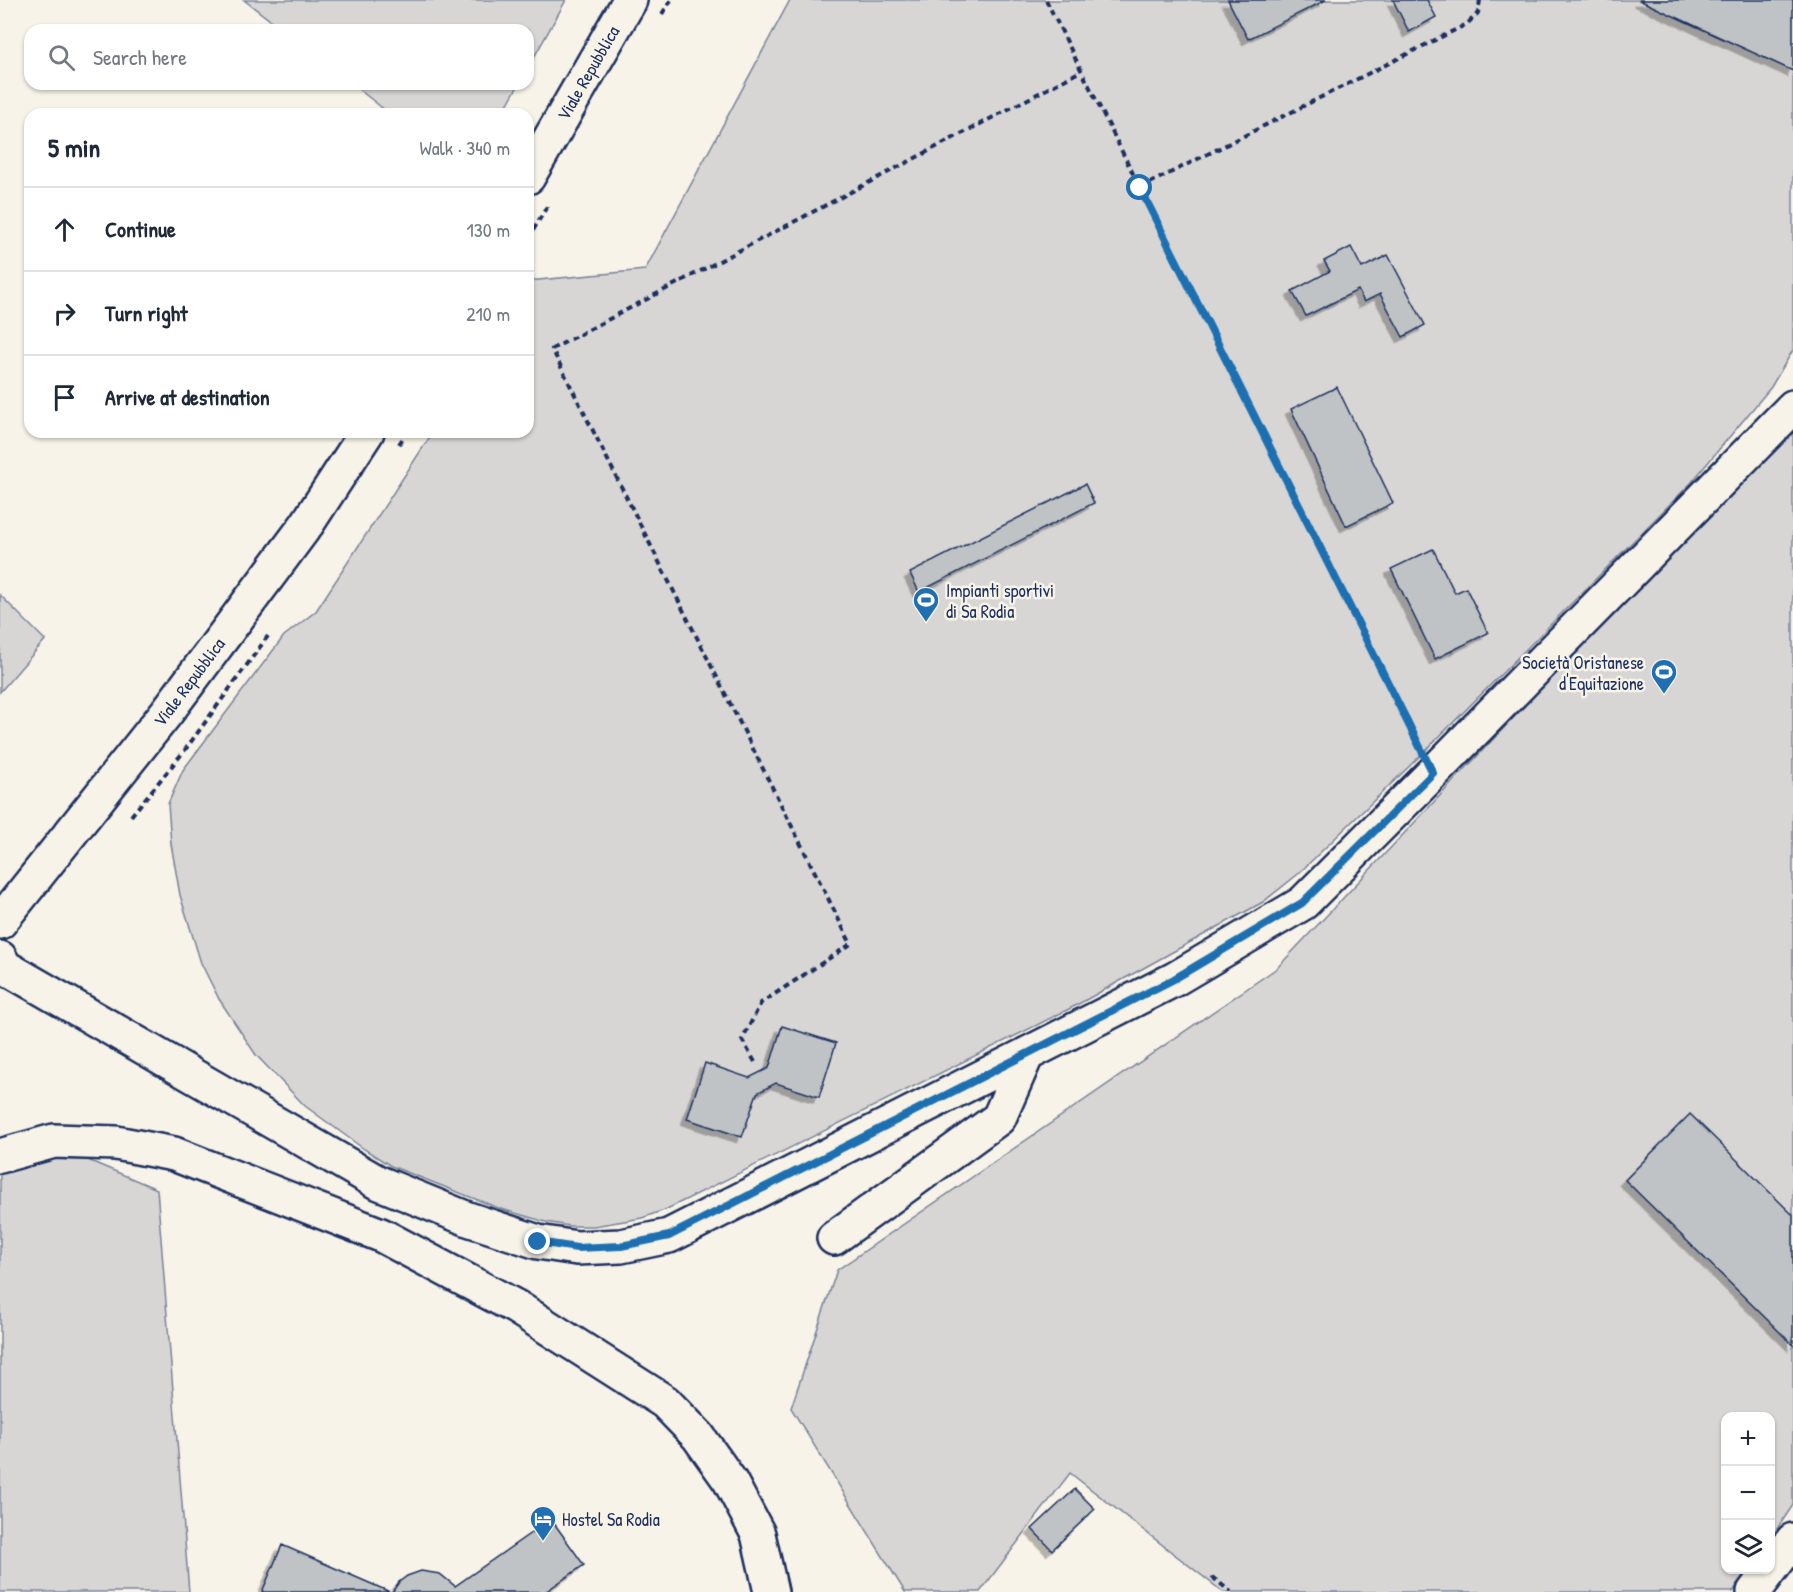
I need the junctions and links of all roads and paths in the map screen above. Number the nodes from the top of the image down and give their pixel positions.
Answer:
1 (630, 0) edge
2 (1046, 0) edge
3 (1480, 0) edge
4 (1081, 71) junction
5 (534, 167) edge
6 (1140, 188) junction
7 (1793, 407) edge
8 (363, 438) edge
9 (1433, 773) junction
10 (0, 922) edge
11 (0, 958) edge
12 (1027, 1054) junction
13 (755, 1062) dead end
14 (0, 1156) edge
15 (834, 1238) dead end
16 (1793, 1540) edge
17 (1212, 1577) dead end
18 (771, 1592) edge
19 (1231, 1592) edge
20 (1754, 1592) edge

1 - 5 street, Viale Repubblica
2 - 4 path
3 - 6 path
4 - 6 path
4 - 13 path
6 - 9 path
7 - 9 street
8 - 10 street, Viale Repubblica
9 - 12 street
11 - 12 street
12 - 15 street
14 - 18 street
16 - 20 street
17 - 19 path

